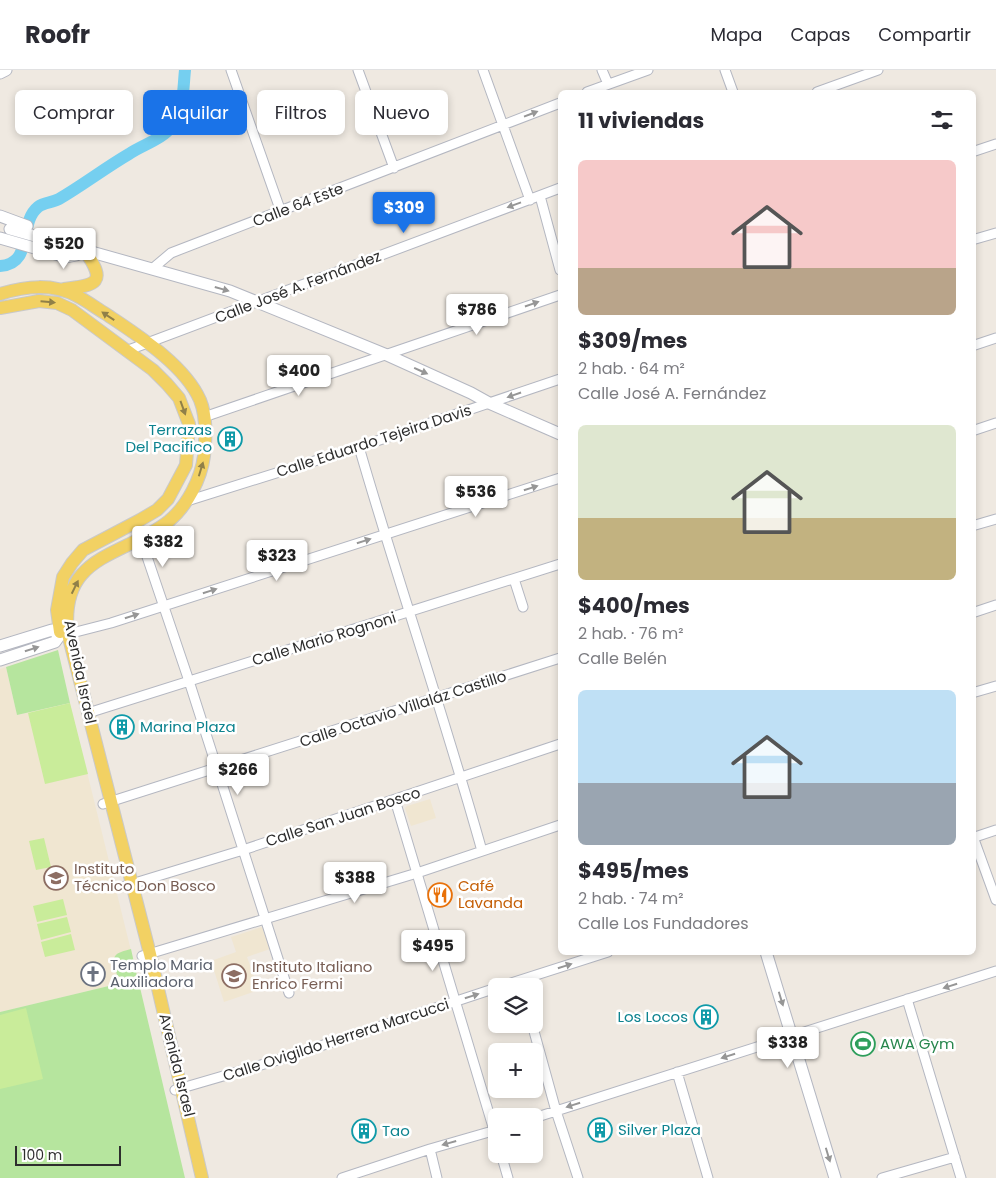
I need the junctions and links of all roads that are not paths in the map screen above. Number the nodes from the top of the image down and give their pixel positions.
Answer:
1 (6, 70) edge
2 (231, 70) edge
3 (358, 70) edge
4 (483, 70) edge
5 (602, 70) edge
6 (648, 70) edge
7 (725, 70) edge
8 (878, 70) edge
9 (0, 73) edge
10 (608, 84) junction
11 (592, 90) edge
12 (732, 90) edge
13 (823, 90) edge
14 (558, 104) edge
15 (503, 125) junction
16 (996, 144) edge
17 (976, 151) edge
18 (394, 168) junction
19 (558, 189) edge
20 (540, 196) junction
21 (530, 200) junction
22 (281, 212) junction
23 (0, 216) edge
24 (996, 233) edge
25 (42, 234) junction
26 (3, 239) edge
27 (976, 239) edge
28 (85, 251) junction
29 (99, 255) junction
30 (558, 263) edge
31 (152, 269) junction
32 (59, 290) junction
33 (0, 294) edge
34 (558, 296) edge
35 (256, 302) junction
36 (0, 308) edge
37 (996, 338) edge
38 (148, 344) junction
39 (976, 345) edge
40 (126, 351) junction
41 (387, 355) junction
42 (558, 380) edge
43 (489, 403) junction
44 (204, 417) junction
45 (996, 423) edge
46 (976, 430) edge
47 (558, 433) edge
48 (359, 447) junction
49 (558, 479) edge
50 (187, 501) junction
51 (996, 518) edge
52 (976, 525) edge
53 (385, 535) junction
54 (141, 539) junction
55 (558, 565) edge
56 (514, 579) junction
57 (996, 605) edge
58 (163, 606) junction
59 (523, 607) dead end
60 (409, 612) junction
61 (976, 612) edge
62 (64, 634) junction
63 (0, 646) edge
64 (558, 659) edge
65 (0, 660) edge
66 (189, 681) junction
67 (996, 686) edge
68 (976, 692) edge
69 (436, 698) junction
70 (88, 713) junction
71 (558, 745) edge
72 (216, 769) junction
73 (461, 776) junction
74 (395, 800) junction
75 (107, 803) junction
76 (558, 826) edge
77 (996, 830) edge
78 (976, 835) edge
79 (976, 844) edge
80 (243, 850) junction
81 (482, 850) junction
82 (417, 873) junction
83 (128, 885) junction
84 (996, 900) edge
85 (265, 919) junction
86 (146, 955) junction
87 (600, 955) edge
88 (767, 955) edge
89 (996, 971) edge
90 (536, 978) edge
91 (488, 991) edge
92 (289, 994) dead end
93 (907, 999) junction
94 (455, 1001) junction
95 (534, 1033) edge
96 (792, 1036) junction
97 (677, 1072) junction
98 (179, 1089) junction
99 (488, 1108) edge
100 (556, 1111) junction
101 (543, 1115) edge
102 (488, 1134) edge
103 (430, 1149) junction
104 (955, 1157) junction
105 (504, 1163) edge
106 (195, 1178) edge
107 (202, 1178) edge
108 (342, 1178) edge
109 (438, 1178) edge
110 (508, 1178) edge
111 (578, 1178) edge
112 (708, 1178) edge
113 (835, 1178) edge
114 (882, 1178) edge
115 (961, 1178) edge

1 - 9 main road
2 - 22 street
3 - 18 street
4 - 15 street
5 - 10 street
6 - 10 street
7 - 12 street
8 - 13 street
10 - 11 street
15 -> 14 street, Calle 64 Este
15 - 18 street, Calle 64 Este
15 - 21 street
16 - 17 street
18 - 22 street, Calle 64 Este
19 - 20 street, Calle José A. Fernández
20 - 21 street, Calle José A. Fernández
20 - 30 street
21 -> 35 street, Calle José A. Fernández
22 - 31 street, Calle 64 Este
23 - 25 main road
24 - 27 street
25 - 28 main road
25 - 29 main road
26 - 28 main road
28 - 29 main road
28 - 32 main road
29 - 31 main road
31 -> 35 main road
32 - 33 main road, Avenida Israel
38 -> 32 main road, Avenida Israel
41 -> 34 street
35 - 38 street, Calle José A. Fernández
35 - 41 main road
36 -> 40 main road
37 - 39 street
38 - 40 street, Calle José A. Fernández
38 - 44 main road, Avenida Israel
40 -> 62 main road, Avenida Israel
41 -> 43 main road
41 - 44 street
42 -> 43 street, Calle Eduardo Tejeira Davis
43 - 47 main road
43 - 48 street, Calle Eduardo Tejeira Davis
50 -> 44 main road, Avenida Israel
45 - 46 street
48 - 50 street, Calle Eduardo Tejeira Davis
48 - 53 street
53 -> 49 street
50 - 54 main road, Avenida Israel
51 - 52 street
58 -> 53 street
53 - 60 street
54 - 58 street
62 -> 54 main road, Avenida Israel
55 - 56 street, Calle Mario Rognoni
56 - 59 street
56 - 60 street, Calle Mario Rognoni
57 - 61 street
62 -> 58 street
58 - 66 street
60 - 66 street, Calle Mario Rognoni
60 - 69 street
62 - 63 main road
65 -> 62 main road
62 - 70 main road, Avenida Israel
62 - 75 main road, Avenida Israel
64 - 69 street, Calle Octavio Villaláz Castillo
66 - 70 street, Calle Mario Rognoni
66 - 72 street
67 - 68 street
69 - 72 street, Calle Octavio Villaláz Castillo
69 - 73 street
70 - 75 main road, Avenida Israel
71 - 73 street, Calle San Juan Bosco
72 - 75 street, Calle Octavio Villaláz Castillo
72 - 80 street
73 - 74 street, Calle San Juan Bosco
73 - 81 street
74 - 80 street, Calle San Juan Bosco
74 - 82 street
75 - 83 main road, Avenida Israel
76 - 81 street
77 - 78 street
79 - 84 street
80 - 83 street, Calle San Juan Bosco
80 - 85 street
81 - 82 street
82 - 85 street
82 - 94 street
83 - 86 main road, Avenida Israel
85 - 86 street
85 - 92 street
86 - 98 main road, Avenida Israel
90 -> 87 street
88 -> 96 main road
89 -> 93 street
94 -> 91 street, Calle Ovigildo Herrera Marcucci
93 - 96 street
93 - 104 street
94 - 98 street, Calle Ovigildo Herrera Marcucci
94 - 99 street
95 - 100 street
96 -> 97 street
96 -> 113 main road
97 -> 100 street
97 - 112 street
98 - 106 main road, Avenida Israel
98 - 107 main road, Avenida Israel
100 - 101 street
100 - 111 street
102 -> 103 street
103 - 108 street
103 - 109 street
104 - 114 street
104 - 115 street
105 - 110 street

